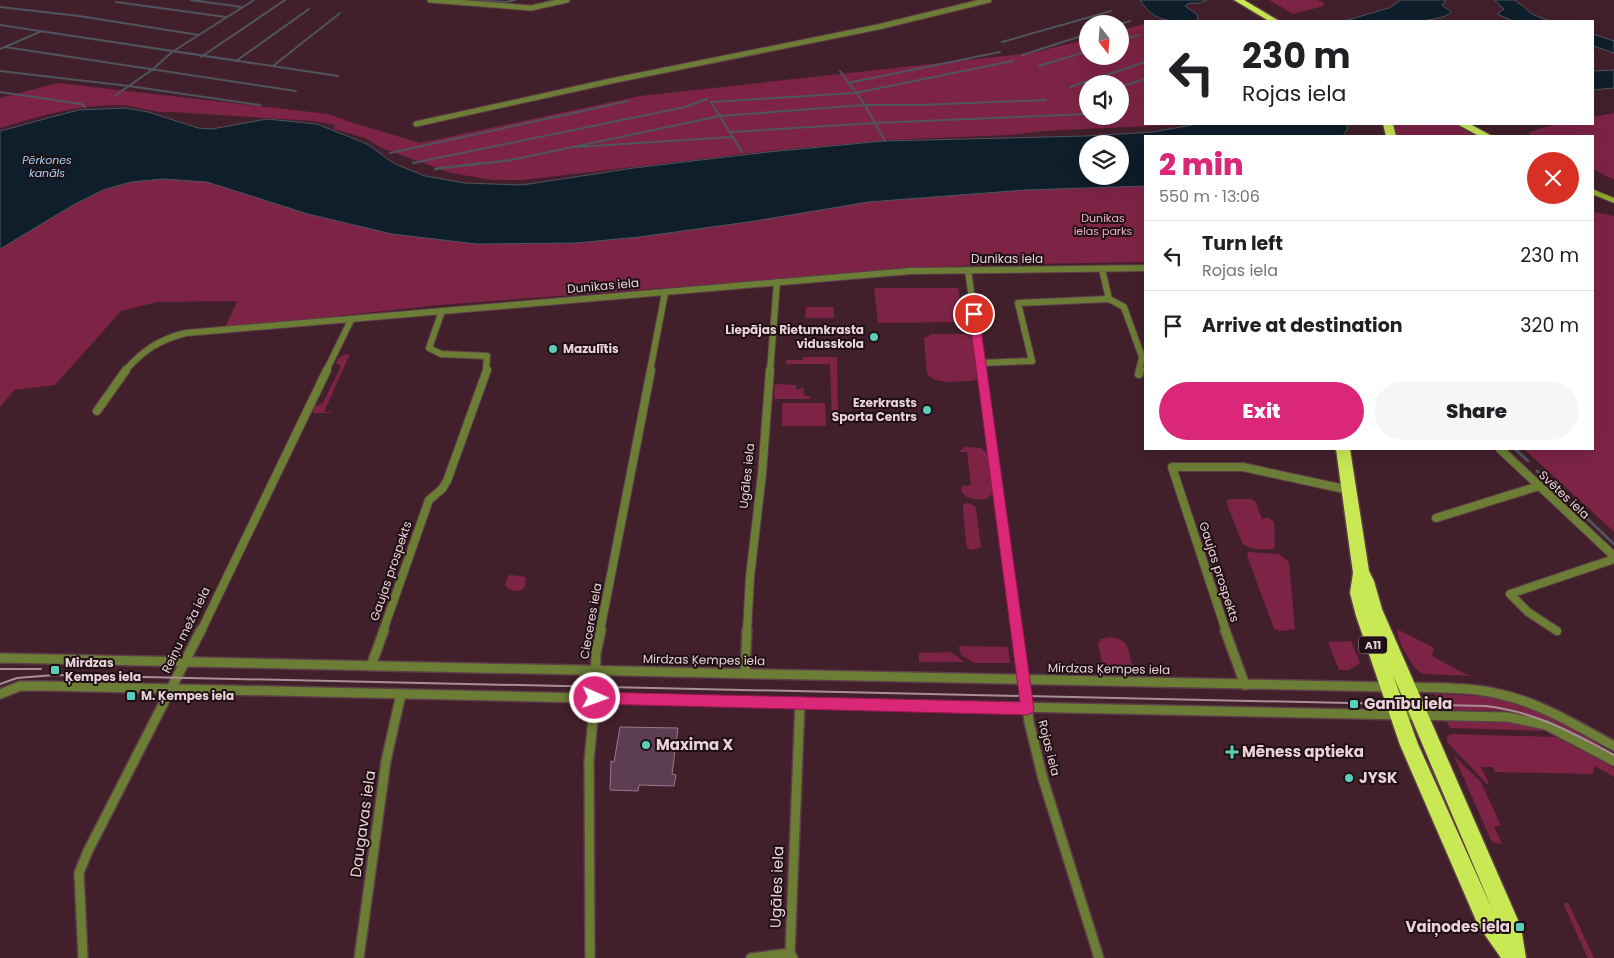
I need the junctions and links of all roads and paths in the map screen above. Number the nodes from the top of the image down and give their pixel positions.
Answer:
1 (430, 0) edge
2 (567, 0) edge
3 (989, 0) edge
4 (1238, 0) edge
5 (1273, 20) edge
6 (416, 124) dead end
7 (1464, 125) edge
8 (1485, 135) edge
9 (1594, 191) edge
10 (1614, 202) edge
11 (1144, 268) edge
12 (1102, 269) junction
13 (968, 270) junction
14 (777, 282) junction
15 (665, 293) junction
16 (1109, 299) junction
17 (442, 311) junction
18 (351, 320) junction
19 (980, 363) junction
20 (1139, 374) dead end
21 (97, 411) dead end
22 (1343, 450) edge
23 (1501, 450) edge
24 (1539, 486) junction
25 (1349, 490) junction
26 (1436, 518) dead end
27 (1614, 558) edge
28 (1361, 572) junction
29 (1557, 631) dead end
30 (0, 658) edge
31 (185, 662) junction
32 (371, 666) junction
33 (595, 671) junction
34 (746, 673) junction
35 (1024, 680) junction
36 (1245, 684) junction
37 (1389, 687) junction
38 (1408, 687) junction
39 (171, 689) junction
40 (0, 694) edge
41 (401, 694) junction
42 (595, 698) junction
43 (800, 702) junction
44 (1028, 709) junction
45 (1409, 716) junction
46 (1614, 746) edge
47 (1614, 761) edge
48 (791, 955) edge
49 (83, 958) edge
50 (359, 958) edge
51 (590, 958) edge
52 (752, 958) edge
53 (1099, 958) edge
54 (1514, 958) edge

1 - 2 street
3 - 6 street
4 - 5 highway
7 - 8 highway
9 - 10 main road
11 - 12 street, Dunikas iela
12 - 13 street, Dunikas iela
12 - 16 street
13 - 14 street, Dunikas iela
13 - 19 street, Rojas iela
14 - 15 street, Dunikas iela
14 - 34 street, Ugāles iela
15 - 17 street, Dunikas iela
15 - 33 street, Cieceres iela
16 - 19 street
16 - 20 street
17 - 18 street, Dunikas iela
17 - 32 street, Gaujas prospekts
18 - 21 street, Dunikas iela
18 - 31 street, Reiņu meža iela
19 - 35 street, Rojas iela
22 - 25 highway, A11
23 - 24 street, Svētes iela
24 - 26 street
24 - 27 street, Svētes iela
25 - 28 highway, A11
25 - 36 street, Gaujas prospekts
27 - 29 street
28 - 37 highway, A11
28 - 38 highway, A11
30 - 31 street, Mirdzas Ķempes iela
31 - 32 street, Mirdzas Ķempes iela
31 - 39 street, Reiņu meža iela
32 - 33 street, Mirdzas Ķempes iela
33 - 34 street, Mirdzas Ķempes iela
33 - 42 street, Cieceres iela
34 - 35 street, Mirdzas Ķempes iela
35 - 36 street, Mirdzas Ķempes iela
35 - 44 street, Rojas iela
36 - 37 street, Mirdzas Ķempes iela
37 - 38 street, Mirdzas Ķempes iela
37 - 45 highway, A11
38 - 45 highway, A11
38 - 46 street, Mirdzas Ķempes iela
39 - 40 street
39 - 41 street
39 - 49 street, Reiņu meža iela
41 - 42 street
41 - 50 street, Daugavas iela
42 - 43 street
42 - 51 street, Cieceres iela
43 - 44 street
43 - 48 street, Ugāles iela
44 - 45 street
44 - 53 street, Rojas iela
45 - 47 street
45 - 54 highway, A11
48 - 52 street, Ugāles iela

